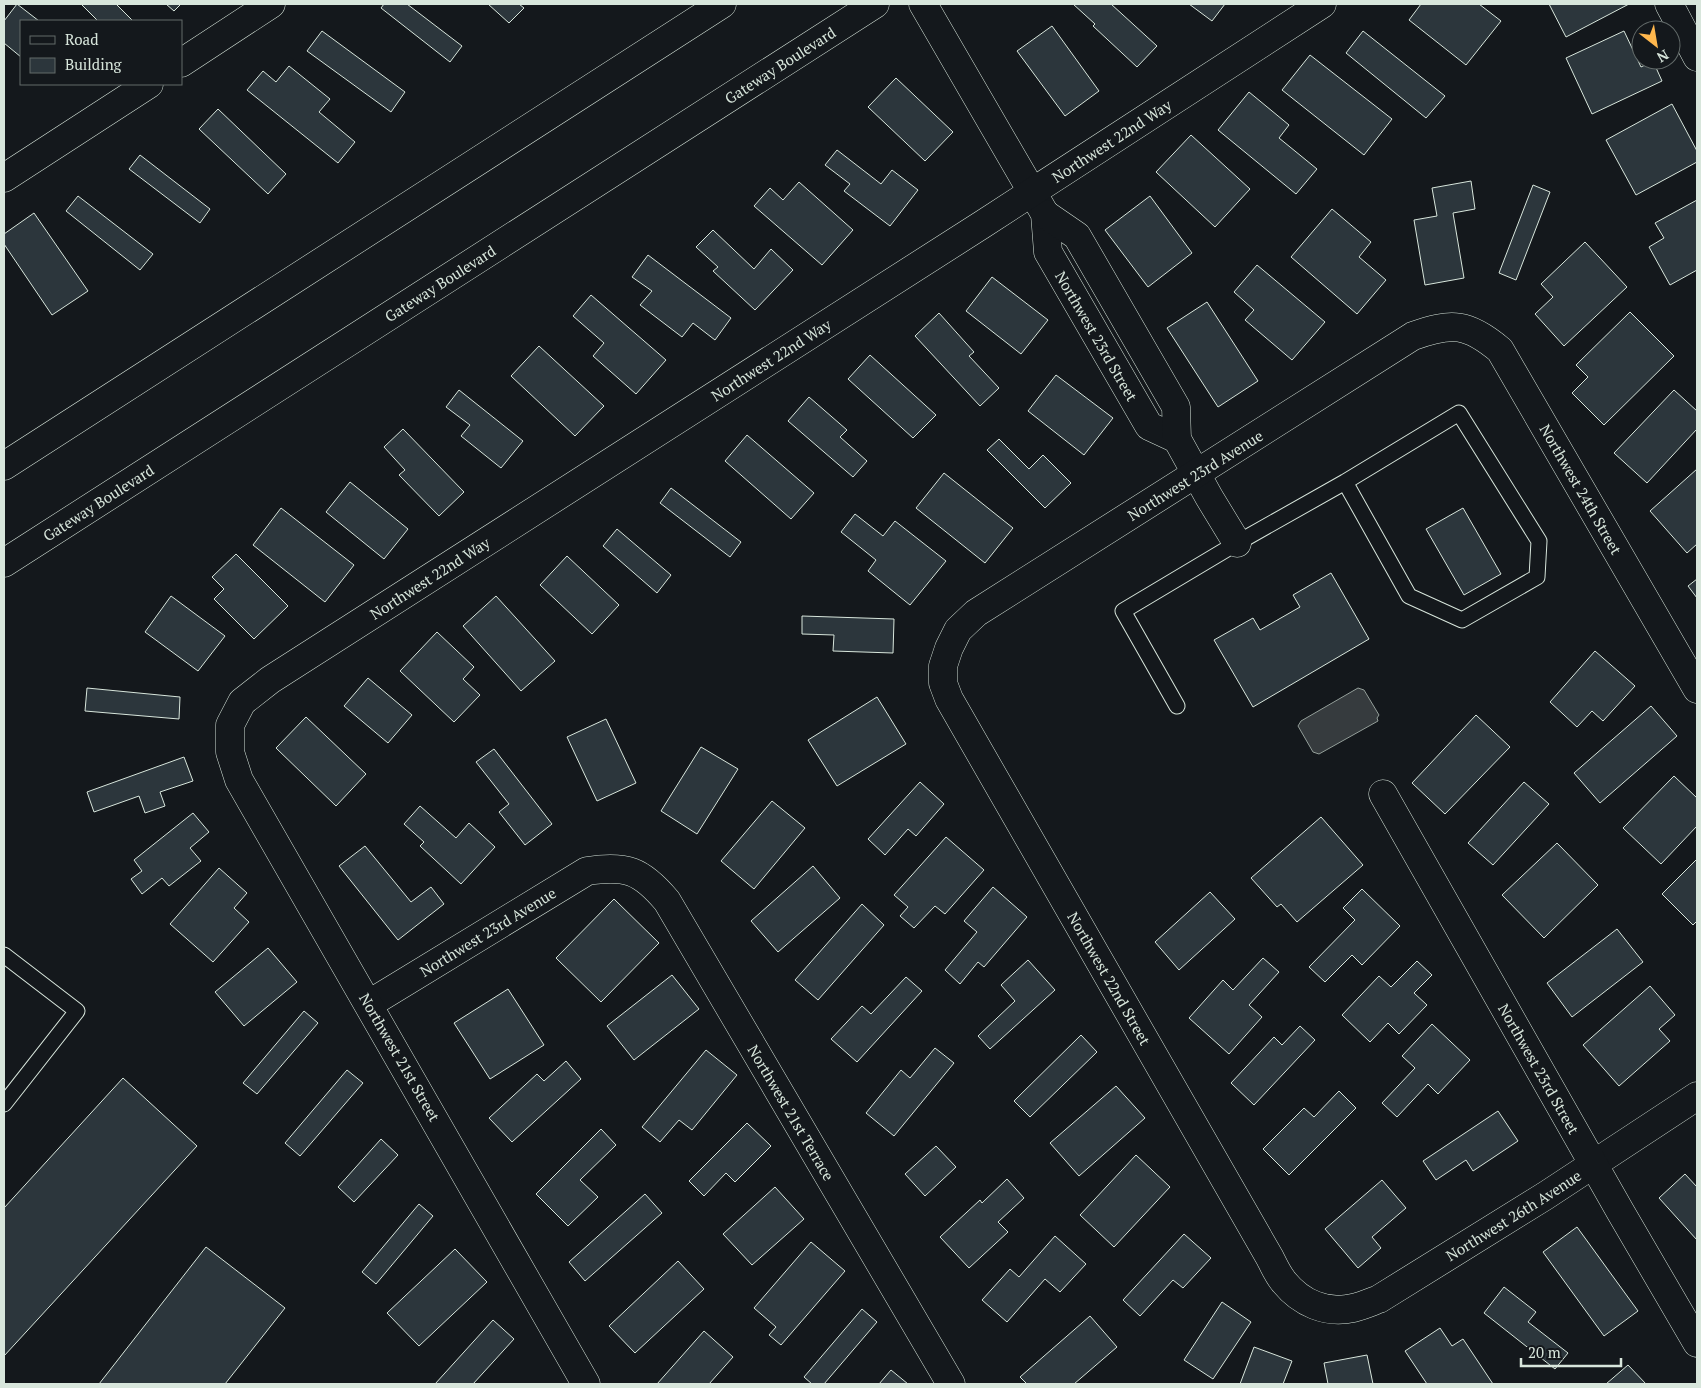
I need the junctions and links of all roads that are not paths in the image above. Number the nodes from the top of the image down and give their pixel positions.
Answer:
1 (271, 4) edge
2 (722, 4) edge
3 (875, 4) edge
4 (923, 4) edge
5 (1322, 4) edge
6 (1669, 4) edge
7 (1697, 57) edge
8 (182, 62) edge
9 (147, 85) edge
10 (4, 178) edge
11 (1039, 202) junction
12 (1437, 327) joint
13 (4, 466) edge
14 (1196, 474) junction
15 (1345, 482) junction
16 (1237, 543) junction
17 (4, 563) edge
18 (958, 630) joint
19 (1697, 689) edge
20 (1177, 706) dead end
21 (230, 725) joint
22 (1384, 794) dead end
23 (609, 868) joint
24 (4, 955) edge
25 (369, 1004) junction
26 (1697, 1096) edge
27 (4, 1104) edge
28 (1594, 1164) junction
29 (1319, 1308) joint
30 (1697, 1343) edge
31 (586, 1384) edge
32 (951, 1384) edge

1 - 8 street
2 - 13 street
3 - 17 street, Gateway Boulevard
4 - 11 street, Northwest 23rd Street
5 - 11 street, Northwest 22nd Way
6 - 7 street
9 - 10 street
11 - 14 street, Northwest 23rd Street
11 - 21 street, Northwest 22nd Way
12 - 14 street, Northwest 23rd Avenue
12 - 19 street, Northwest 24th Street
14 - 16 street, Northwest 23rd Street
14 - 18 street, Northwest 23rd Avenue
15 - 15 lane
15 - 16 lane
16 - 20 lane
18 - 29 street, Northwest 22nd Street
21 - 25 street, Northwest 21st Street
22 - 28 street, Northwest 23rd Street
23 - 25 street, Northwest 23rd Avenue
23 - 32 street, Northwest 21st Terrace
24 - 27 lane
25 - 31 street, Northwest 21st Street
26 - 28 street, Northwest 26th Avenue
28 - 29 street, Northwest 26th Avenue
28 - 30 street, Northwest 23rd Street

